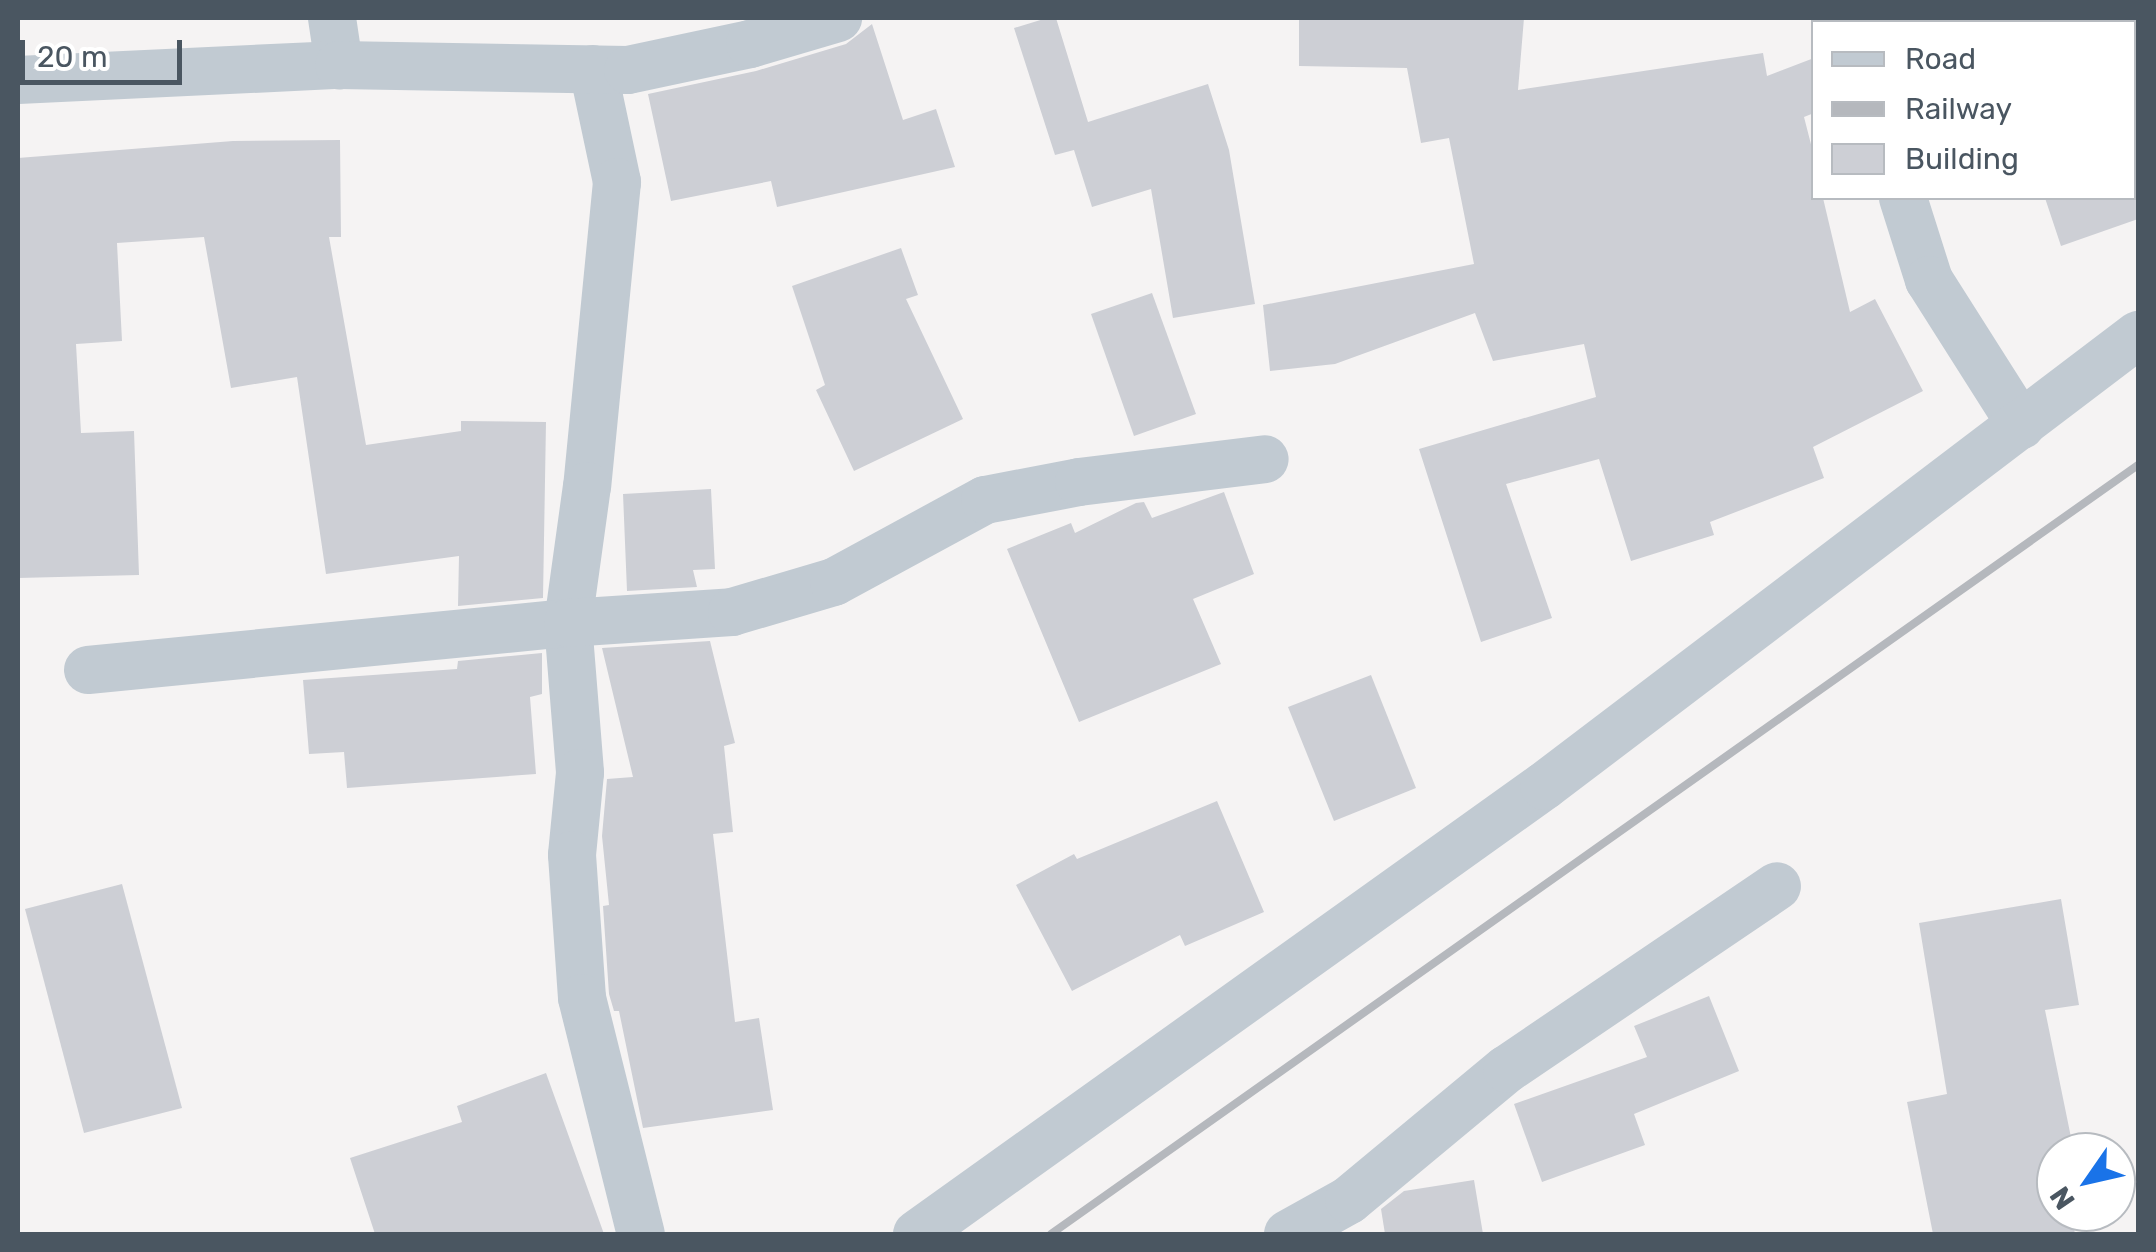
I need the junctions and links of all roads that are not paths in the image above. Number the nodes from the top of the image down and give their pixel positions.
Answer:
1 (332, 18) edge
2 (838, 18) edge
3 (339, 65) junction
4 (593, 69) junction
5 (18, 80) edge
6 (1904, 200) edge
7 (2138, 335) edge
8 (2020, 425) junction
9 (1265, 459) dead end
10 (568, 623) junction
11 (88, 670) dead end
12 (1778, 886) dead end
13 (1352, 1218) edge
14 (641, 1234) edge
15 (918, 1234) edge
16 (1288, 1234) edge

1 - 3 street
2 - 4 street
3 - 4 street
3 - 5 street
4 - 10 street
6 - 8 street
7 - 8 street
8 - 15 street
9 - 10 street
10 - 11 street
10 - 14 street
12 - 13 street
13 - 16 street

